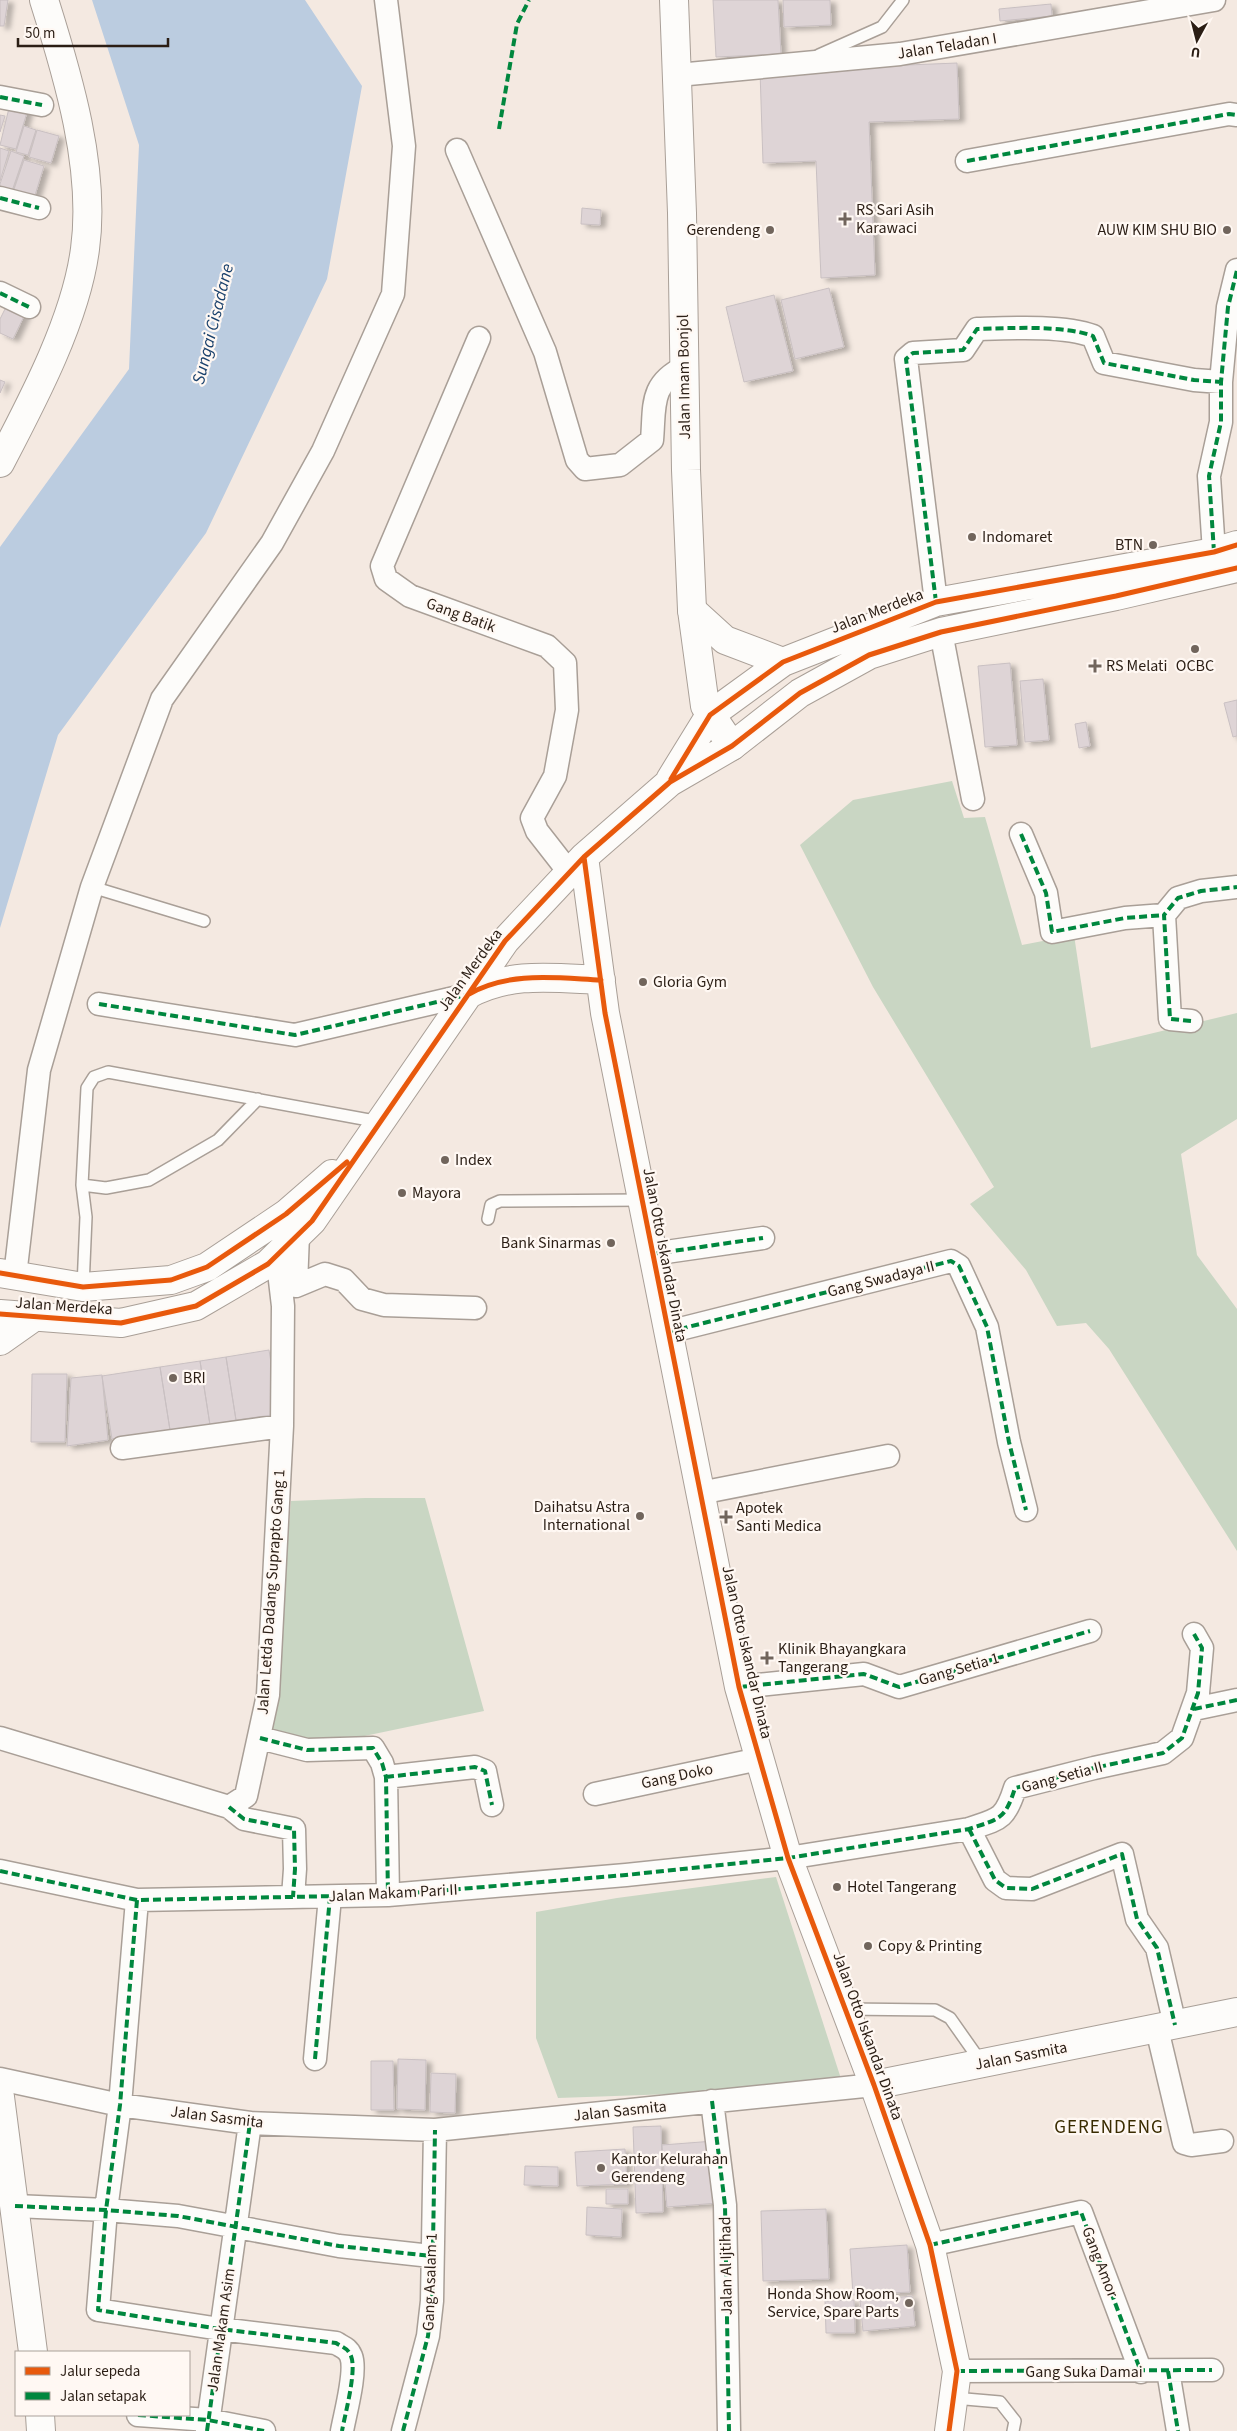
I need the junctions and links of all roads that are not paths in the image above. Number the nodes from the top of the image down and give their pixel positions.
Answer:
1 (44, 0) edge
2 (386, 0) edge
3 (674, 0) edge
4 (1214, 0) edge
5 (901, 1) edge
6 (799, 64) junction
7 (678, 75) junction
8 (0, 97) edge
9 (42, 105) dead end
10 (1237, 115) edge
11 (457, 150) dead end
12 (967, 161) dead end
13 (0, 198) edge
14 (39, 208) dead end
15 (1237, 270) edge
16 (0, 293) edge
17 (29, 307) dead end
18 (479, 338) dead end
19 (685, 378) junction
20 (1222, 382) junction
21 (0, 463) edge
22 (1226, 549) edge
23 (1237, 568) edge
24 (1114, 583) junction
25 (936, 602) junction
26 (692, 610) junction
27 (941, 632) junction
28 (782, 662) junction
29 (710, 715) junction
30 (732, 746) junction
31 (670, 782) junction
32 (972, 799) dead end
33 (1022, 834) dead end
34 (576, 865) junction
35 (92, 887) junction
36 (1237, 887) edge
37 (1164, 915) junction
38 (204, 921) dead end
39 (601, 980) junction
40 (467, 995) junction
41 (99, 1004) dead end
42 (1191, 1022) dead end
43 (258, 1099) junction
44 (380, 1122) junction
45 (358, 1152) junction
46 (82, 1185) junction
47 (642, 1200) junction
48 (488, 1219) dead end
49 (298, 1234) junction
50 (763, 1238) dead end
51 (652, 1254) junction
52 (277, 1255) junction
53 (5, 1274) edge
54 (82, 1287) junction
55 (475, 1308) dead end
56 (0, 1314) edge
57 (34, 1317) junction
58 (668, 1332) junction
59 (0, 1341) edge
60 (282, 1426) junction
61 (122, 1448) dead end
62 (888, 1456) dead end
63 (700, 1493) junction
64 (1026, 1510) dead end
65 (1090, 1631) dead end
66 (1194, 1634) dead end
67 (739, 1687) junction
68 (1237, 1700) edge
69 (1194, 1709) junction
70 (0, 1738) edge
71 (260, 1738) junction
72 (759, 1759) junction
73 (386, 1777) junction
74 (596, 1794) dead end
75 (492, 1805) dead end
76 (230, 1808) junction
77 (969, 1829) junction
78 (788, 1858) junction
79 (0, 1871) edge
80 (388, 1895) junction
81 (330, 1896) junction
82 (293, 1897) junction
83 (137, 1900) junction
84 (845, 2009) junction
85 (1237, 2012) edge
86 (1166, 2027) junction
87 (315, 2060) dead end
88 (982, 2064) junction
89 (0, 2079) edge
90 (874, 2085) junction
91 (0, 2097) edge
92 (712, 2101) junction
93 (120, 2105) junction
94 (250, 2124) junction
95 (435, 2130) junction
96 (1222, 2141) dead end
97 (14, 2206) junction
98 (106, 2210) junction
99 (236, 2228) junction
100 (930, 2245) junction
101 (432, 2256) junction
102 (220, 2329) junction
103 (33, 2351) edge
104 (1212, 2370) dead end
105 (1168, 2371) junction
106 (1142, 2372) junction
107 (956, 2385) junction
108 (40, 2416) edge
109 (145, 2416) edge
110 (208, 2425) edge
111 (40, 2431) edge
112 (264, 2431) edge
113 (342, 2431) edge
114 (403, 2431) edge
115 (729, 2431) edge
116 (949, 2431) edge
117 (1013, 2431) edge
118 (1178, 2431) edge

1 - 21 main road
2 - 35 street
3 - 7 main road, Jalan Imam Bonjol
4 - 6 street, Jalan Teladan I
5 - 6 lane
6 - 7 street, Jalan Teladan I
7 - 19 main road, Jalan Imam Bonjol
8 - 9 street
10 - 12 street
11 - 19 street
13 - 14 street
15 - 20 street
16 - 17 street
18 - 34 street, Gang Batik
19 - 26 main road, Jalan Imam Bonjol
20 - 22 street
20 - 25 street
22 - 24 main road, Jalan Merdeka
23 - 24 main road, Jalan Merdeka
24 - 25 main road, Jalan Merdeka
24 - 27 main road, Jalan Merdeka
25 - 28 main road, Jalan Merdeka
26 - 28 main road
26 - 29 main road, Jalan Imam Bonjol
27 - 30 main road, Jalan Merdeka
27 - 32 street
28 - 29 main road, Jalan Merdeka
29 - 30 main road, Jalan Imam Bonjol
29 - 31 main road, Jalan Merdeka
30 - 31 main road, Jalan Merdeka
31 - 34 main road, Jalan Merdeka
33 - 37 street
34 - 39 main road, Jalan Otto Iskandar Dinata
34 - 40 main road, Jalan Merdeka
35 - 38 lane
35 - 53 street
36 - 37 street
37 - 42 street
39 - 40 main road
39 - 47 main road, Jalan Otto Iskandar Dinata
40 - 41 street
40 - 44 main road, Jalan Merdeka
43 - 44 lane
43 - 46 lane
43 - 46 lane
44 - 45 main road, Jalan Merdeka
45 - 49 main road, Jalan Merdeka
45 - 54 main road, Jalan Merdeka
46 - 54 lane
47 - 48 lane
47 - 51 main road, Jalan Otto Iskandar Dinata
49 - 52 main road, Jalan Merdeka
49 - 55 street
50 - 51 street
51 - 58 main road, Jalan Otto Iskandar Dinata
52 - 57 main road, Jalan Merdeka
52 - 60 street, Jalan Letda Dadang Suprapto Gang 1
53 - 54 main road, Jalan Merdeka
56 - 57 main road, Jalan Merdeka
57 - 59 main road
58 - 63 main road, Jalan Otto Iskandar Dinata
58 - 64 street, Gang Swadaya II
60 - 61 street
60 - 71 street, Jalan Letda Dadang Suprapto Gang 1
62 - 63 street
63 - 67 main road, Jalan Otto Iskandar Dinata
65 - 67 street, Gang Setia 1
66 - 69 street, Gang Setia II
67 - 72 main road, Jalan Otto Iskandar Dinata
68 - 69 street
69 - 77 street, Gang Setia II
70 - 76 street
71 - 73 street
71 - 76 street, Jalan Letda Dadang Suprapto Gang 1
72 - 74 street, Gang Doko
72 - 78 main road, Jalan Otto Iskandar Dinata
73 - 75 street
73 - 80 street
76 - 82 street
77 - 78 street, Gang Setia II
77 - 86 street
78 - 80 street, Jalan Makam Pari II
78 - 84 main road, Jalan Otto Iskandar Dinata
79 - 83 street, Jalan Makam Pari II
80 - 81 street, Jalan Makam Pari II
81 - 82 street, Jalan Makam Pari II
81 - 87 street
82 - 83 street, Jalan Makam Pari II
83 - 93 street
84 - 88 lane
84 - 90 main road, Jalan Otto Iskandar Dinata
85 - 86 main road, Jalan Sasmita
86 - 88 main road, Jalan Sasmita
86 - 96 street
88 - 90 main road, Jalan Sasmita
89 - 93 street, Jalan Sasmita
90 - 92 street, Jalan Sasmita
90 - 100 main road, Jalan Otto Iskandar Dinata
91 - 97 main road
92 - 95 street, Jalan Sasmita
92 - 115 street, Jalan Al Ijtihad
93 - 94 street, Jalan Sasmita
93 - 98 street
94 - 95 street, Jalan Sasmita
94 - 99 street, Jalan Makam Asim
95 - 101 street, Gang Asalam 1
97 - 98 street
97 - 103 main road
98 - 99 street
98 - 102 street
99 - 101 street
99 - 102 street, Jalan Makam Asim
100 - 106 street, Gang Amor
100 - 107 main road, Jalan Otto Iskandar Dinata
101 - 114 street, Gang Asalam 1
102 - 110 street, Jalan Makam Asim
102 - 113 street
104 - 105 street, Gang Suka Damai
105 - 106 street, Gang Suka Damai
105 - 118 street
106 - 107 street, Gang Suka Damai
107 - 116 main road, Jalan Otto Iskandar Dinata
107 - 117 lane
108 - 111 main road
109 - 110 street
110 - 112 street

